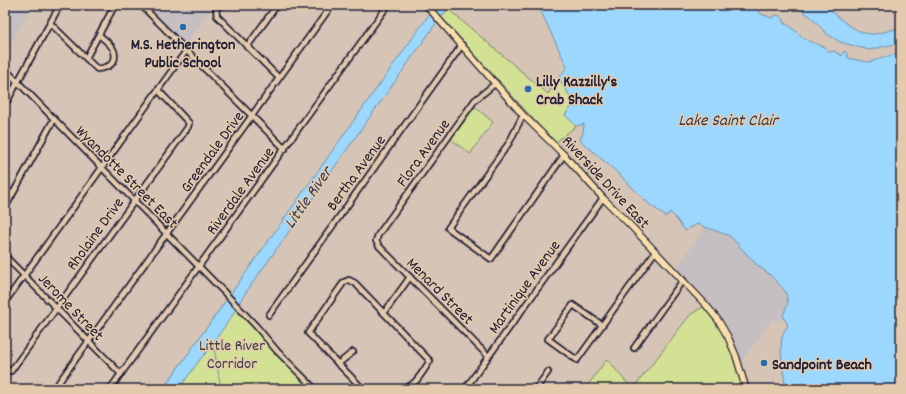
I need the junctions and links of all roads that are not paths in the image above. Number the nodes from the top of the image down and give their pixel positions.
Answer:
1 (60, 5) edge
2 (115, 5) edge
3 (142, 5) edge
4 (220, 5) edge
5 (276, 5) edge
6 (332, 5) edge
7 (426, 5) edge
8 (386, 6) edge
9 (50, 23) junction
10 (99, 35) junction
11 (462, 45) junction
12 (247, 47) junction
13 (186, 50) junction
14 (86, 58) junction
15 (5, 70) edge
16 (279, 78) junction
17 (17, 82) junction
18 (496, 84) junction
19 (158, 90) junction
20 (5, 105) edge
21 (523, 114) junction
22 (251, 116) junction
23 (54, 119) junction
24 (285, 149) junction
25 (564, 155) junction
26 (102, 168) junction
27 (5, 188) edge
28 (12, 195) junction
29 (603, 198) junction
30 (134, 200) junction
31 (5, 208) edge
32 (167, 234) junction
33 (376, 241) joint
34 (655, 252) junction
35 (5, 256) edge
36 (199, 267) junction
37 (24, 275) junction
38 (410, 277) junction
39 (683, 280) junction
40 (5, 302) edge
41 (56, 308) junction
42 (384, 313) junction
43 (268, 315) dead end
44 (602, 325) junction
45 (88, 341) junction
46 (634, 348) dead end
47 (353, 352) dead end
48 (488, 356) junction
49 (338, 364) junction
50 (5, 370) edge
51 (548, 372) dead end
52 (121, 374) junction
53 (54, 389) edge
54 (110, 389) edge
55 (315, 389) edge
56 (363, 389) edge
57 (401, 389) edge
58 (465, 389) edge
59 (536, 389) edge
60 (746, 389) edge

1 - 9 street
2 - 10 street
3 - 13 street
4 - 12 street
5 - 12 street
6 - 16 street, Greendale Drive
7 - 11 main road, Riverside Drive East
8 - 24 street, Riverdale Avenue
9 - 14 street
9 - 17 street
10 - 14 street
10 - 14 street
11 - 18 main road, Riverside Drive East
11 - 43 street, Bertha Avenue
12 - 16 street
13 - 19 street
13 - 22 street
15 - 17 street, Wyandotte Street East
16 - 22 street, Greendale Drive
17 - 20 street
17 - 23 street, Wyandotte Street East
18 - 21 main road, Riverside Drive East
18 - 33 street, Flora Avenue
19 - 26 street
19 - 30 street, Rholaine Drive
21 - 25 main road, Riverside Drive East
21 - 25 street
22 - 24 street
22 - 32 street, Greendale Drive
23 - 26 street, Wyandotte Street East
23 - 28 street
24 - 36 street, Riverdale Avenue
25 - 29 main road, Riverside Drive East
26 - 30 street, Wyandotte Street East
26 - 37 street
27 - 28 street
28 - 31 street
29 - 34 main road, Riverside Drive East
29 - 48 street, Martinique Avenue
30 - 32 street, Wyandotte Street East
30 - 41 street, Rholaine Drive
32 - 36 street, Wyandotte Street East
32 - 45 street, Greendale Drive
33 - 38 street, Menard Street
34 - 39 main road, Riverside Drive East
34 - 44 street
35 - 37 street, Jerome Street
36 - 52 street, Riverdale Avenue
36 - 55 street, Wyandotte Street East
37 - 40 street
37 - 41 street, Jerome Street
38 - 42 street
38 - 48 street, Menard Street
39 - 46 street
39 - 60 main road, Riverside Drive East
41 - 45 street, Jerome Street
41 - 50 street, Rholaine Drive
42 - 49 street
42 - 57 street
44 - 44 street
45 - 52 street, Jerome Street
45 - 53 street, Greendale Drive
47 - 49 street
48 - 58 street, Martinique Avenue
49 - 56 street
51 - 59 street
52 - 54 street, Riverdale Avenue

